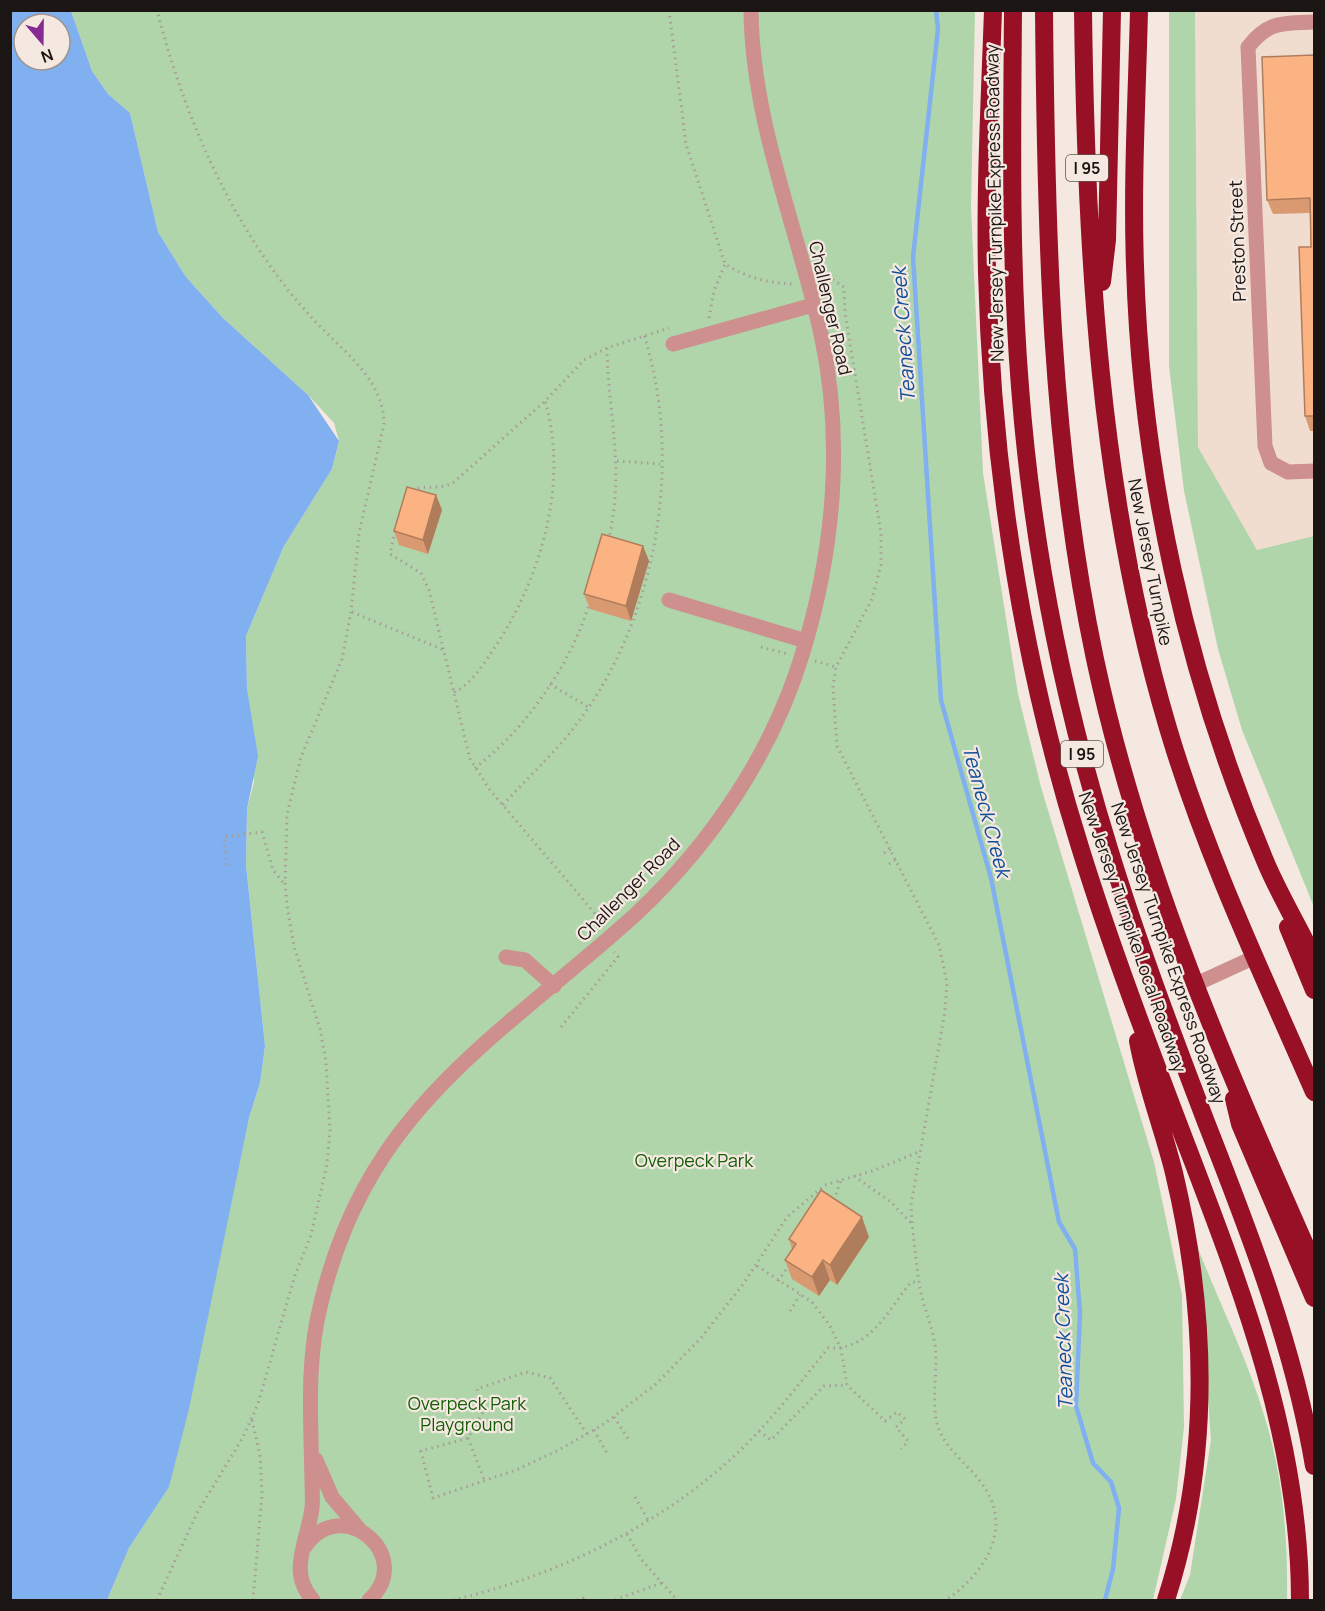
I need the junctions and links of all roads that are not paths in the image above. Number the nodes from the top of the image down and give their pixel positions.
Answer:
1 (751, 10) edge
2 (993, 10) edge
3 (1012, 10) edge
4 (1044, 10) edge
5 (1083, 10) edge
6 (1112, 10) edge
7 (1139, 10) edge
8 (1314, 22) edge
9 (813, 305) junction
10 (1097, 325) junction
11 (673, 344) dead end
12 (1314, 471) edge
13 (669, 600) dead end
14 (806, 641) junction
15 (1277, 888) junction
16 (506, 957) dead end
17 (1255, 957) junction
18 (1314, 959) edge
19 (1194, 985) junction
20 (554, 986) junction
21 (1314, 990) edge
22 (1131, 998) junction
23 (1227, 1068) junction
24 (1314, 1092) edge
25 (1314, 1265) edge
26 (1314, 1298) edge
27 (312, 1448) junction
28 (1314, 1466) edge
29 (360, 1530) junction
30 (304, 1548) junction
31 (375, 1597) edge
32 (314, 1600) edge
33 (1166, 1600) edge
34 (1300, 1600) edge

1 - 9 street, Challenger Road
2 - 22 highway, New Jersey Turnpike Local Roadway / I 95
3 - 28 highway, New Jersey Turnpike Express Roadway / I 95
4 - 19 highway
5 - 10 highway, New Jersey Turnpike / I 95
6 - 10 highway
7 - 15 highway
8 - 12 street, Preston Street
9 - 11 street
9 - 14 street, Challenger Road
10 - 17 highway, New Jersey Turnpike / I 95
13 - 14 street
14 - 20 street, Challenger Road
15 - 18 highway
15 - 21 highway
16 - 20 street
17 - 19 street
17 - 24 highway, New Jersey Turnpike / I 95
19 - 23 highway
20 - 27 street, Challenger Road
22 - 33 highway
22 - 34 highway, New Jersey Turnpike Local Roadway / I 95
23 - 25 highway
23 - 26 highway
27 - 29 street, Challenger Road
27 - 30 street, Challenger Road
29 - 30 street
29 - 31 street, Challenger Road
30 - 32 street, Challenger Road

